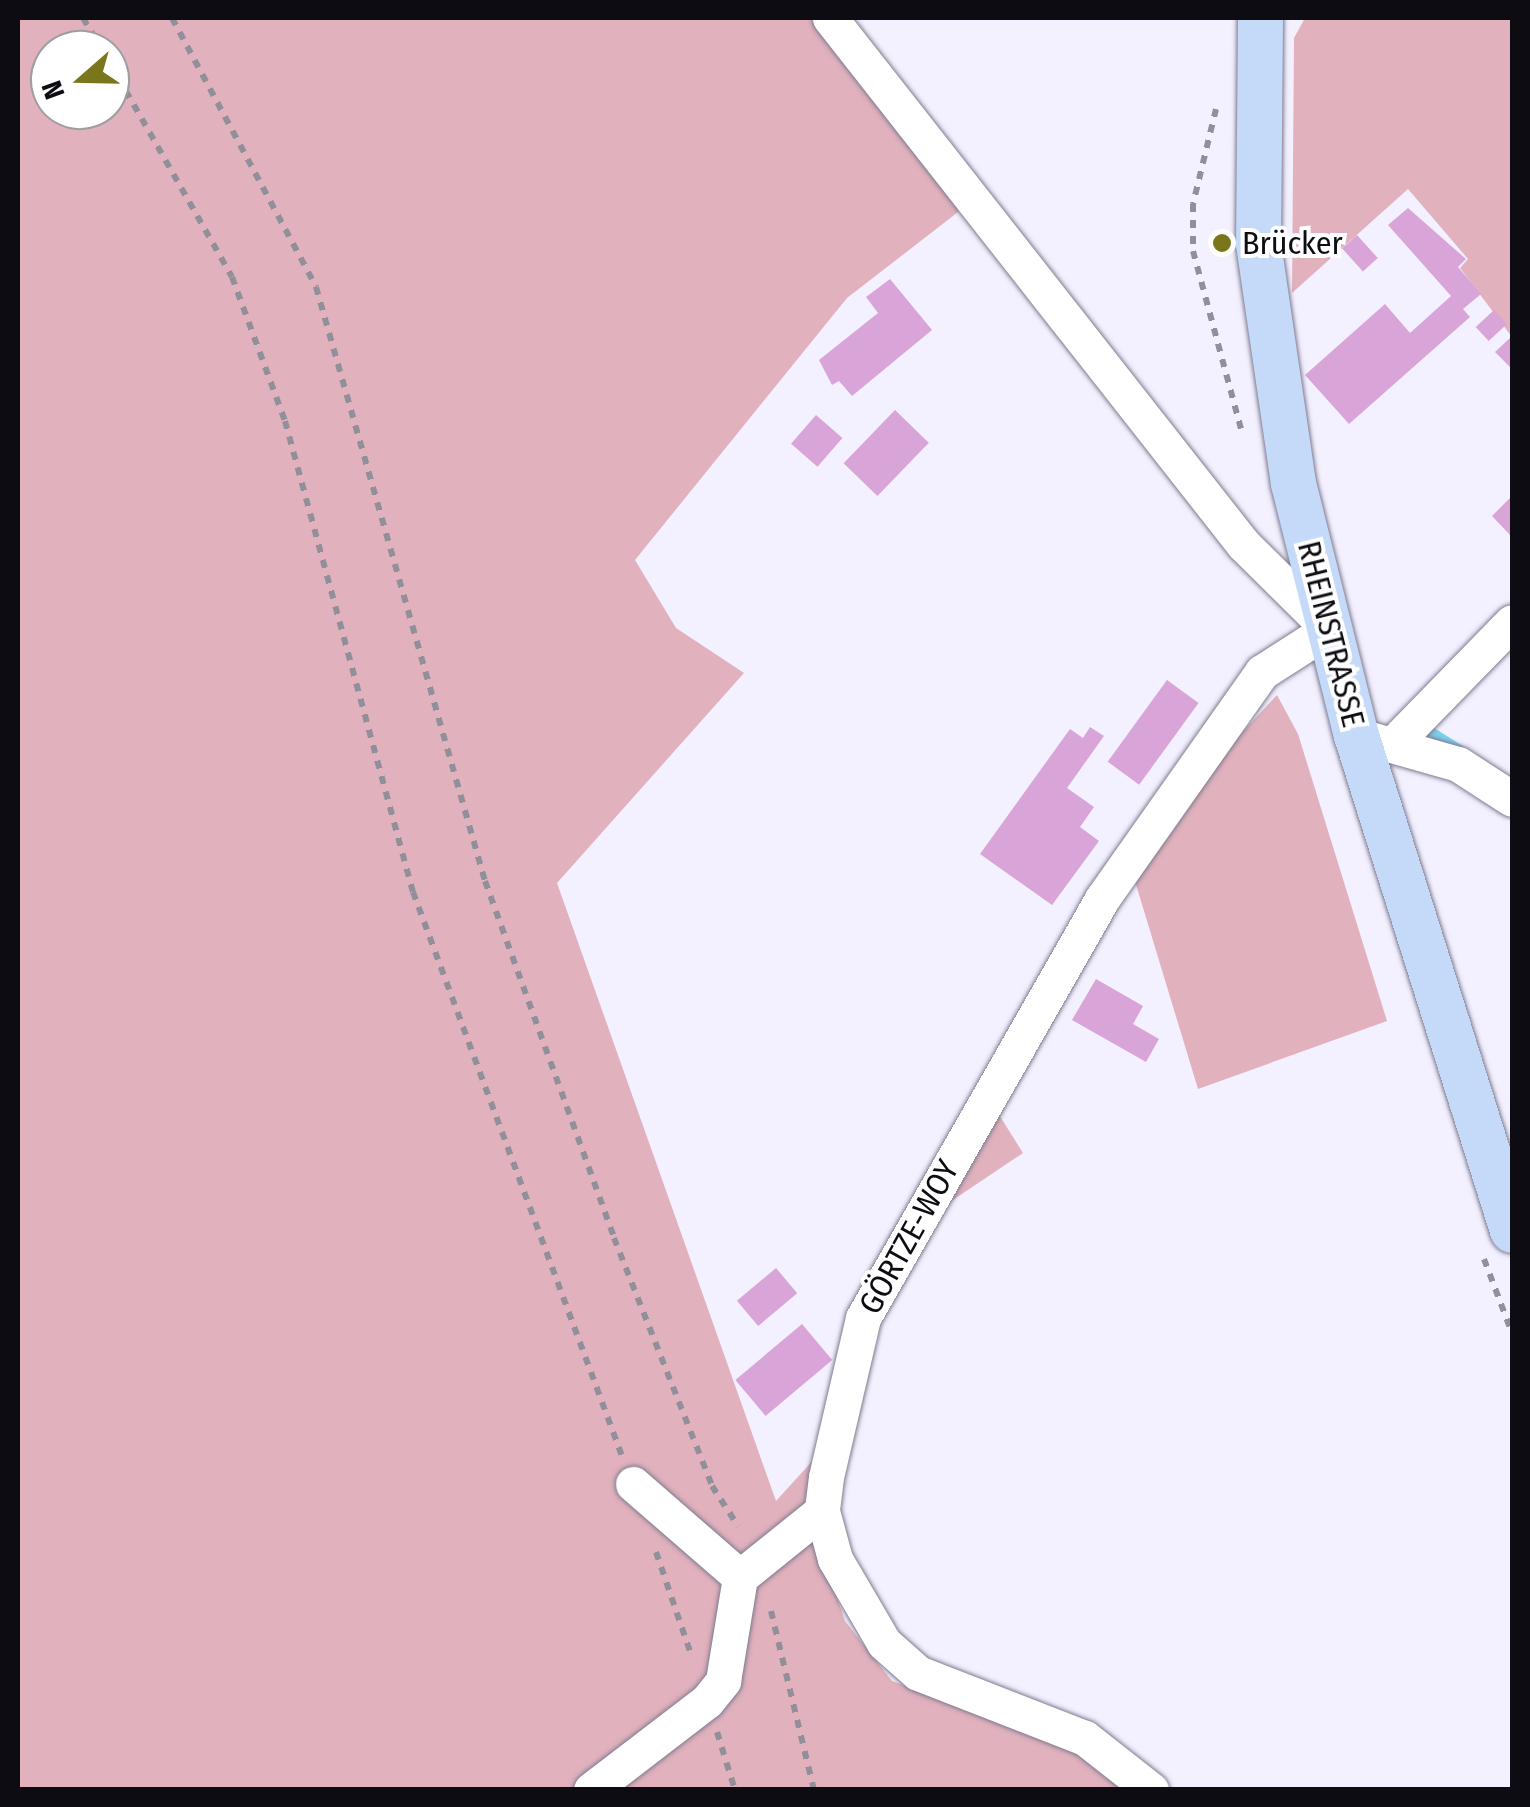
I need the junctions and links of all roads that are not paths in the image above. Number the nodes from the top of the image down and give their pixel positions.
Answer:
1 (830, 18) edge
2 (1260, 18) edge
3 (1512, 622) edge
4 (1329, 629) junction
5 (1375, 740) junction
6 (1512, 799) edge
7 (1512, 1230) edge
8 (634, 1484) road end
9 (822, 1510) junction
10 (749, 1567) junction
11 (591, 1790) edge
12 (1151, 1790) edge

1 - 4 street
2 - 4 main road, RHEINSTRASSE
3 - 5 street
4 - 5 main road, RHEINSTRASSE
4 - 9 street, GÖRTZE-WOY
5 - 6 street
5 - 7 main road, RHEINSTRASSE
8 - 10 street
9 - 10 street
9 - 12 street
10 - 11 street

